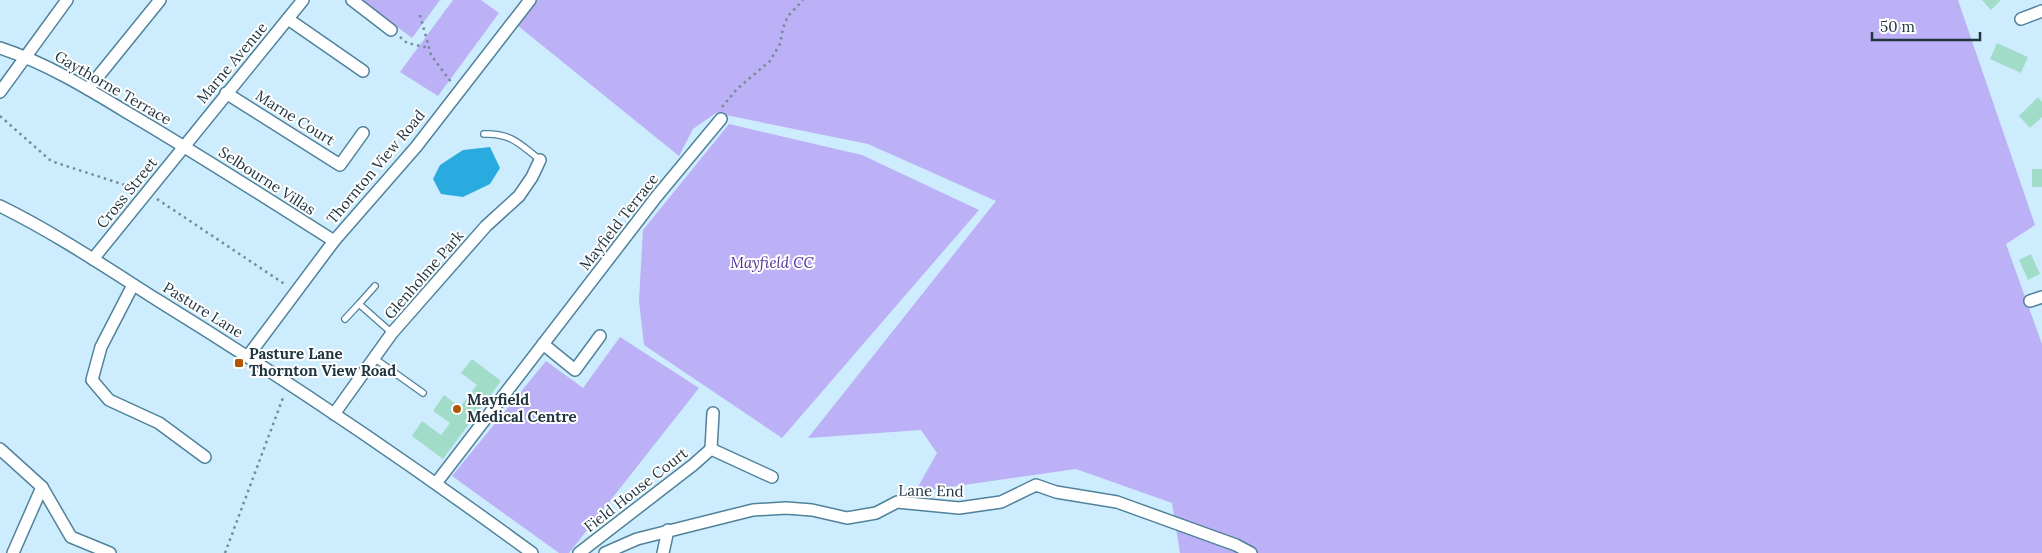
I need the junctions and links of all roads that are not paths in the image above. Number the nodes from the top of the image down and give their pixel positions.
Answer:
1 (67, 0) edge
2 (160, 0) edge
3 (303, 0) edge
4 (352, 0) edge
5 (530, 0) edge
6 (2042, 11) edge
7 (288, 18) junction
8 (2021, 19) dead end
9 (391, 30) road end
10 (0, 48) edge
11 (28, 57) junction
12 (363, 71) dead end
13 (88, 89) junction
14 (0, 92) edge
15 (226, 93) junction
16 (721, 119) road end
17 (363, 133) dead end
18 (484, 134) dead end
19 (184, 145) junction
20 (540, 160) joint
21 (0, 206) edge
22 (334, 241) junction
23 (93, 259) junction
24 (133, 285) junction
25 (375, 286) dead end
26 (2042, 297) edge
27 (2030, 301) dead end
28 (359, 304) junction
29 (345, 319) dead end
30 (392, 333) junction
31 (600, 336) dead end
32 (543, 344) junction
33 (248, 356) junction
34 (374, 358) junction
35 (423, 393) dead end
36 (714, 413) dead end
37 (334, 414) junction
38 (0, 449) edge
39 (710, 449) junction
40 (205, 457) dead end
41 (772, 477) dead end
42 (436, 482) junction
43 (42, 487) junction
44 (668, 530) junction
45 (13, 553) edge
46 (110, 553) edge
47 (532, 553) edge
48 (578, 553) edge
49 (605, 553) edge
50 (663, 553) edge
51 (1251, 553) edge

1 - 11 street
2 - 13 street
3 - 7 street, Marne Avenue
4 - 9 street
5 - 22 street, Thornton View Road
6 - 8 street
7 - 12 street
7 - 15 street, Marne Avenue
10 - 11 street, Gaythorne Terrace
11 - 13 street, Gaythorne Terrace
11 - 14 street
13 - 19 street, Gaythorne Terrace
15 - 17 street, Marne Court
15 - 19 street, Marne Avenue
16 - 32 street, Mayfield Terrace
18 - 20 lane
19 - 22 street, Selbourne Villas
19 - 23 street, Cross Street
20 - 30 street, Glenholme Park
21 - 23 street, Pasture Lane
22 - 33 street, Thornton View Road
23 - 24 street, Pasture Lane
24 - 33 street, Pasture Lane
24 - 40 street
25 - 28 lane
26 - 27 street
28 - 29 lane
28 - 30 lane
30 - 34 street, Glenholme Park
31 - 32 street
32 - 42 street, Mayfield Terrace
33 - 37 street, Pasture Lane
34 - 35 lane
34 - 37 street, Glenholme Park
36 - 39 street, Field House Court
37 - 42 street, Pasture Lane
38 - 43 street
39 - 41 street, Field House Court
39 - 48 street, Field House Court
42 - 47 street, Pasture Lane
43 - 45 street
43 - 46 street
44 - 49 street, Lane End
44 - 50 street
44 - 51 street, Lane End

